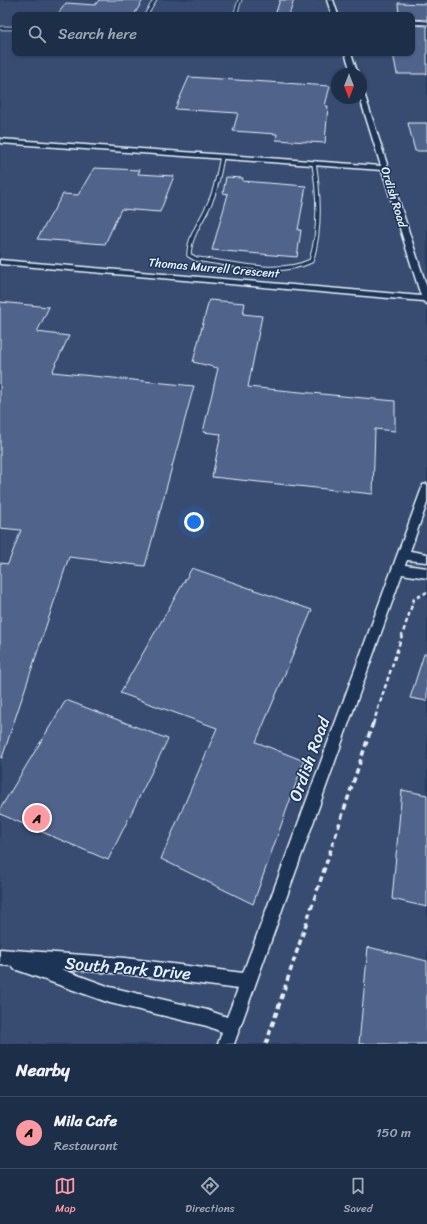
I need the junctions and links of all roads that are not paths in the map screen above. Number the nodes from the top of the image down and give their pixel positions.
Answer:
1 (155, 0) edge
2 (240, 0) edge
3 (330, 0) edge
4 (148, 12) edge
5 (236, 12) edge
6 (334, 12) edge
7 (415, 22) edge
8 (427, 23) edge
9 (0, 28) edge
10 (12, 28) edge
11 (349, 56) edge
12 (353, 68) edge
13 (365, 104) edge
14 (0, 141) edge
15 (222, 157) junction
16 (314, 163) junction
17 (386, 168) junction
18 (0, 262) edge
19 (427, 300) edge
20 (427, 488) edge
21 (404, 555) junction
22 (427, 558) edge
23 (399, 569) junction
24 (427, 573) edge
25 (4, 958) edge
26 (248, 982) junction
27 (231, 1027) junction
28 (226, 1044) edge

1 - 4 lane
2 - 5 lane
3 - 6 street
7 - 8 lane
9 - 10 lane
11 - 12 street
13 - 17 street, Ordish Road
14 - 15 street
15 - 16 street
15 - 16 lane
16 - 17 street
17 - 19 street, Ordish Road
18 - 19 street, Thomas Murrell Crescent
20 - 21 street, Ordish Road
21 - 22 street
21 - 23 street, Ordish Road
23 - 24 street
23 - 26 street, Ordish Road
25 - 26 street, South Park Drive
25 - 27 street, South Park Drive
26 - 27 street, Ordish Road
27 - 28 street, Ordish Road

